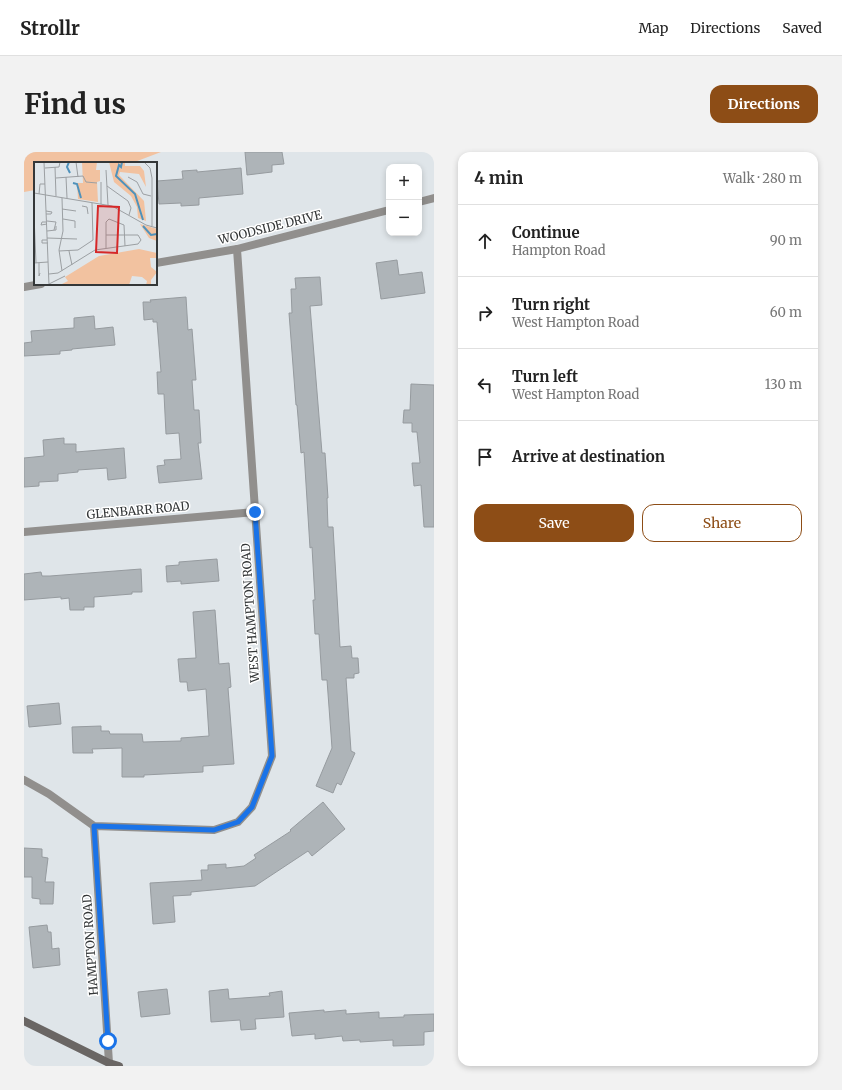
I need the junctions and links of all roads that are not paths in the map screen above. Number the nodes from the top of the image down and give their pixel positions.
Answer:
1 (434, 198) edge
2 (422, 201) edge
3 (386, 211) edge
4 (237, 249) junction
5 (157, 263) edge
6 (35, 285) edge
7 (24, 287) edge
8 (255, 512) junction
9 (24, 532) edge
10 (24, 780) edge
11 (94, 826) junction
12 (24, 1022) edge
13 (110, 1063) junction
14 (119, 1066) edge

1 - 2 street
3 - 4 street, WOODSIDE DRIVE
4 - 5 street, WOODSIDE DRIVE
4 - 8 street, WEST HAMPTON ROAD
6 - 7 street
8 - 9 street, GLENBARR ROAD
8 - 11 street, WEST HAMPTON ROAD
10 - 11 street
11 - 13 street, HAMPTON ROAD
12 - 13 main road
13 - 14 main road

